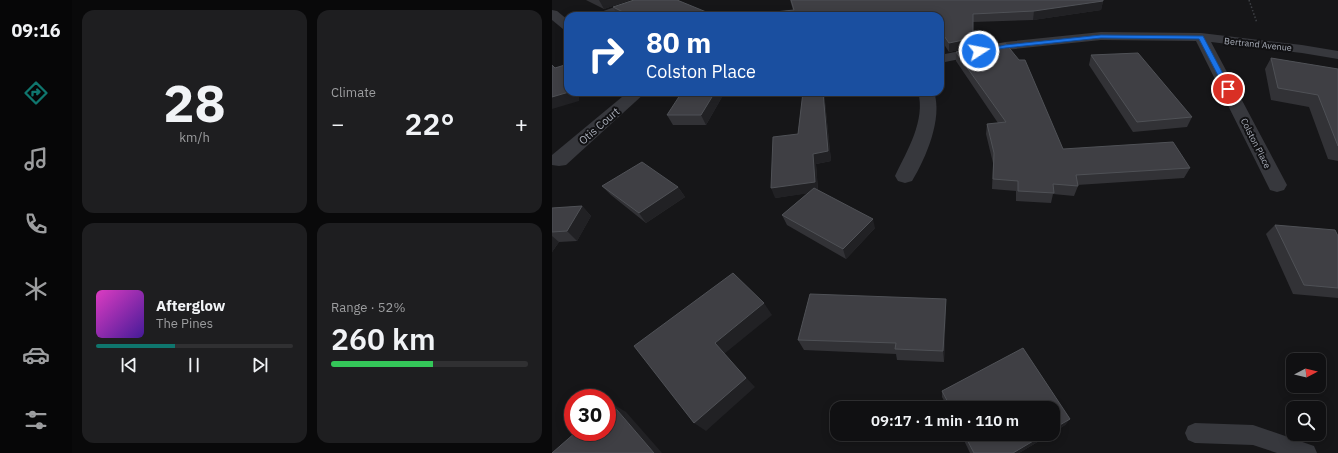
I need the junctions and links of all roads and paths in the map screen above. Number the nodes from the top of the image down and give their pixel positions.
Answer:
1 (646, 0) edge
2 (614, 12) edge
3 (552, 14) edge
4 (564, 23) edge
5 (1201, 37) junction
6 (1338, 55) edge
7 (944, 58) edge
8 (633, 96) edge
9 (928, 96) edge
10 (559, 160) dead end
11 (905, 176) dead end
12 (1277, 185) dead end
13 (1195, 433) dead end
14 (1306, 453) edge

1 - 2 street
3 - 4 street
5 - 6 street, Bertrand Avenue
5 - 7 street, Bertrand Avenue
5 - 12 street, Colston Place
8 - 10 street, Otis Court
9 - 11 street
13 - 14 lane

